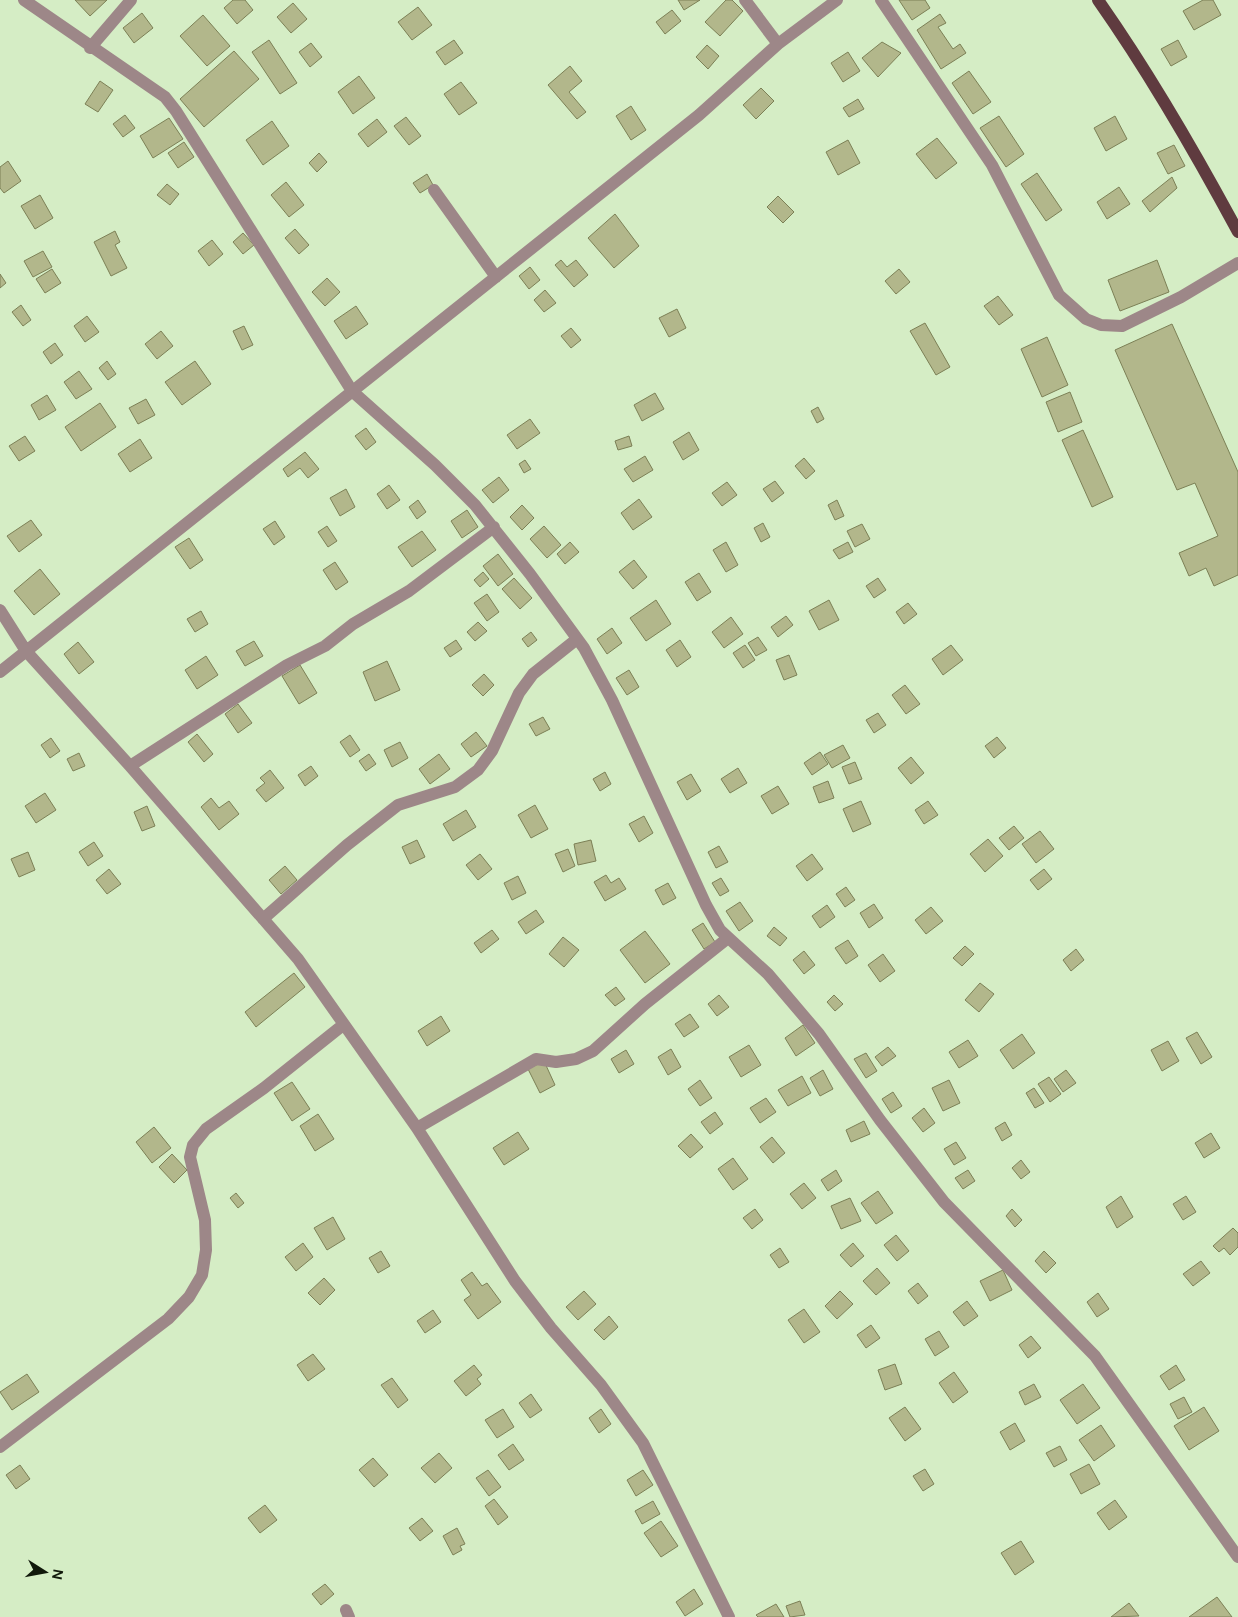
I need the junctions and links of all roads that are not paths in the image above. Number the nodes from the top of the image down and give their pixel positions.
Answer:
1 (24, 0) edge
2 (130, 0) edge
3 (745, 0) edge
4 (837, 0) edge
5 (881, 0) edge
6 (1098, 0) edge
7 (778, 44) junction
8 (90, 48) junction
9 (434, 190) dead end
10 (1238, 232) edge
11 (1238, 263) edge
12 (496, 277) junction
13 (352, 391) junction
14 (494, 527) junction
15 (0, 610) edge
16 (577, 639) junction
17 (26, 652) junction
18 (0, 672) edge
19 (130, 766) junction
20 (263, 919) junction
21 (728, 938) junction
22 (343, 1025) junction
23 (417, 1128) junction
24 (0, 1447) edge
25 (1238, 1557) edge
26 (729, 1617) edge

1 - 8 street
2 - 8 street
3 - 7 street
4 - 7 street
5 - 11 street
6 - 10 main road
7 - 12 street
8 - 13 street
9 - 12 street
12 - 13 street
13 - 14 street
13 - 17 street
14 - 16 street
14 - 19 street
15 - 17 street
16 - 20 street
16 - 21 street
17 - 18 street
17 - 19 street
19 - 20 street
20 - 22 street
21 - 23 street
21 - 25 street
22 - 23 street
22 - 24 street
23 - 26 street

